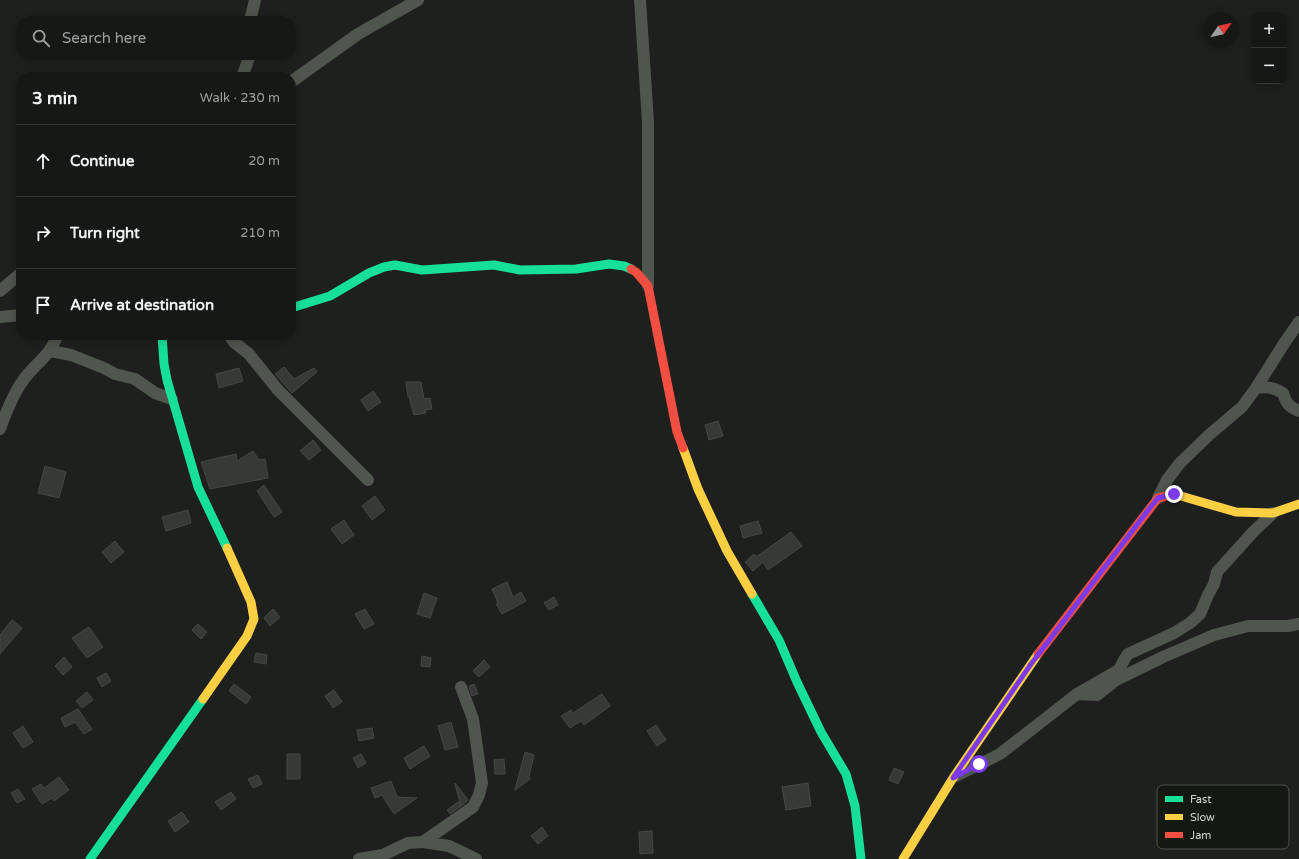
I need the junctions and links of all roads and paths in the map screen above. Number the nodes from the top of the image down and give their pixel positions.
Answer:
1 (255, 0) edge
2 (418, 0) edge
3 (640, 0) edge
4 (251, 16) edge
5 (248, 60) edge
6 (244, 72) edge
7 (296, 78) edge
8 (648, 253) junction
9 (632, 270) junction
10 (16, 277) edge
11 (648, 286) junction
12 (0, 291) edge
13 (296, 306) edge
14 (16, 315) edge
15 (0, 316) edge
16 (1299, 322) edge
17 (56, 340) edge
18 (61, 340) edge
19 (162, 340) edge
20 (233, 340) edge
21 (50, 351) junction
22 (71, 355) junction
23 (1256, 388) junction
24 (172, 399) junction
25 (1299, 411) edge
26 (0, 429) edge
27 (368, 480) dead end
28 (1158, 498) junction
29 (1299, 504) edge
30 (1273, 513) junction
31 (1299, 624) edge
32 (461, 687) dead end
33 (1076, 694) junction
34 (953, 778) junction
35 (423, 842) junction
36 (90, 859) edge
37 (359, 859) edge
38 (476, 859) edge
39 (861, 859) edge
40 (903, 859) edge

1 - 4 street
2 - 7 street
3 - 8 street
5 - 6 street
8 - 9 street
8 - 11 street
9 - 11 street
9 - 13 street
10 - 12 street
11 - 39 street
14 - 15 street
16 - 23 street
17 - 21 street
18 - 22 street
19 - 24 street
20 - 27 street
21 - 22 street
21 - 26 street
22 - 24 street
23 - 25 street
23 - 28 street
24 - 36 street
28 - 30 street
28 - 34 street
29 - 30 street
30 - 33 street
31 - 33 street
32 - 35 street
33 - 34 street
34 - 40 street
35 - 37 street
35 - 38 street

